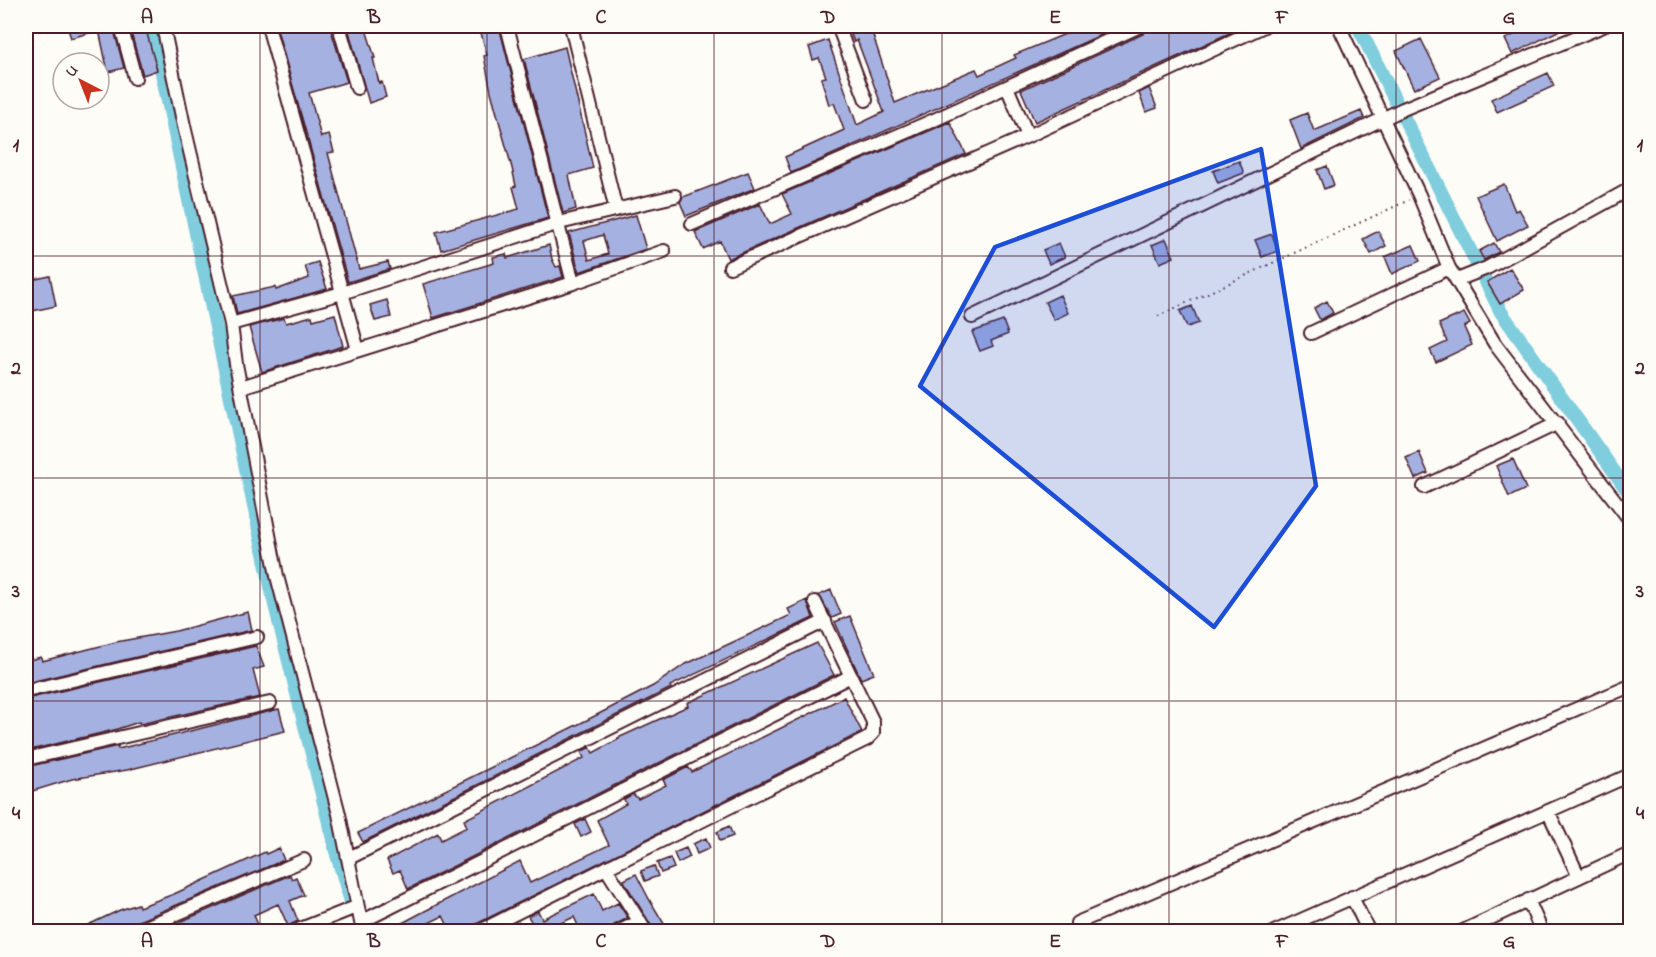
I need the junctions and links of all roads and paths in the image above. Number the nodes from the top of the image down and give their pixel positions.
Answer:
1 (122, 26) edge
2 (163, 26) edge
3 (268, 26) edge
4 (339, 26) edge
5 (507, 26) edge
6 (571, 26) edge
7 (838, 26) edge
8 (1140, 26) edge
9 (1264, 26) edge
10 (1339, 26) edge
11 (1603, 26) edge
12 (135, 78) dead end
13 (1007, 87) junction
14 (357, 88) dead end
15 (866, 100) dead end
16 (1384, 119) junction
17 (1028, 136) junction
18 (1630, 189) edge
19 (1419, 195) junction
20 (675, 196) dead end
21 (616, 210) junction
22 (559, 223) junction
23 (692, 224) dead end
24 (664, 251) dead end
25 (730, 267) dead end
26 (1449, 268) junction
27 (1457, 280) junction
28 (573, 283) junction
29 (342, 293) junction
30 (1158, 316) dead end
31 (972, 317) dead end
32 (231, 324) junction
33 (1311, 333) dead end
34 (358, 350) junction
35 (241, 387) junction
36 (1558, 423) junction
37 (1424, 487) dead end
38 (1630, 520) edge
39 (815, 602) dead end
40 (825, 621) junction
41 (257, 637) dead end
42 (851, 676) junction
43 (1630, 686) edge
44 (26, 691) edge
45 (270, 703) dead end
46 (26, 759) edge
47 (1630, 775) edge
48 (1548, 811) junction
49 (1630, 853) edge
50 (349, 858) junction
51 (304, 860) dead end
52 (606, 868) junction
53 (1579, 877) junction
54 (1352, 897) junction
55 (1528, 900) junction
56 (352, 908) junction
57 (1077, 923) dead end
58 (643, 926) edge
59 (362, 927) edge
60 (134, 932) edge
61 (293, 932) edge
62 (478, 932) edge
63 (618, 932) edge
64 (1274, 932) edge
65 (1369, 932) edge
66 (1461, 932) edge
67 (1542, 932) edge

1 - 12 street
2 - 32 street
3 - 29 street
4 - 14 street
5 - 22 street
6 - 21 street
7 - 15 street
8 - 13 street
9 - 17 street
10 - 16 street
11 - 16 street
13 - 17 street
13 - 23 street
16 - 19 street
16 - 31 street
17 - 25 street
18 - 27 street
19 - 26 street
19 - 30 path
20 - 21 street
21 - 22 street
22 - 28 street
22 - 29 street
24 - 28 street
26 - 27 street
26 - 33 street
27 - 36 street
28 - 34 street
29 - 32 street
29 - 34 street
32 - 35 street
34 - 35 street
35 - 50 street
36 - 37 street
36 - 38 street
39 - 40 street
40 - 42 street
40 - 50 street
41 - 44 street
42 - 52 street
42 - 59 street
43 - 57 street
45 - 46 street
47 - 48 street
48 - 53 street
48 - 54 street
49 - 53 street
50 - 56 street
51 - 60 street
52 - 58 street
52 - 62 street
53 - 55 street
54 - 64 street
54 - 65 street
55 - 66 street
55 - 67 street
56 - 59 street
56 - 61 street
58 - 63 street

